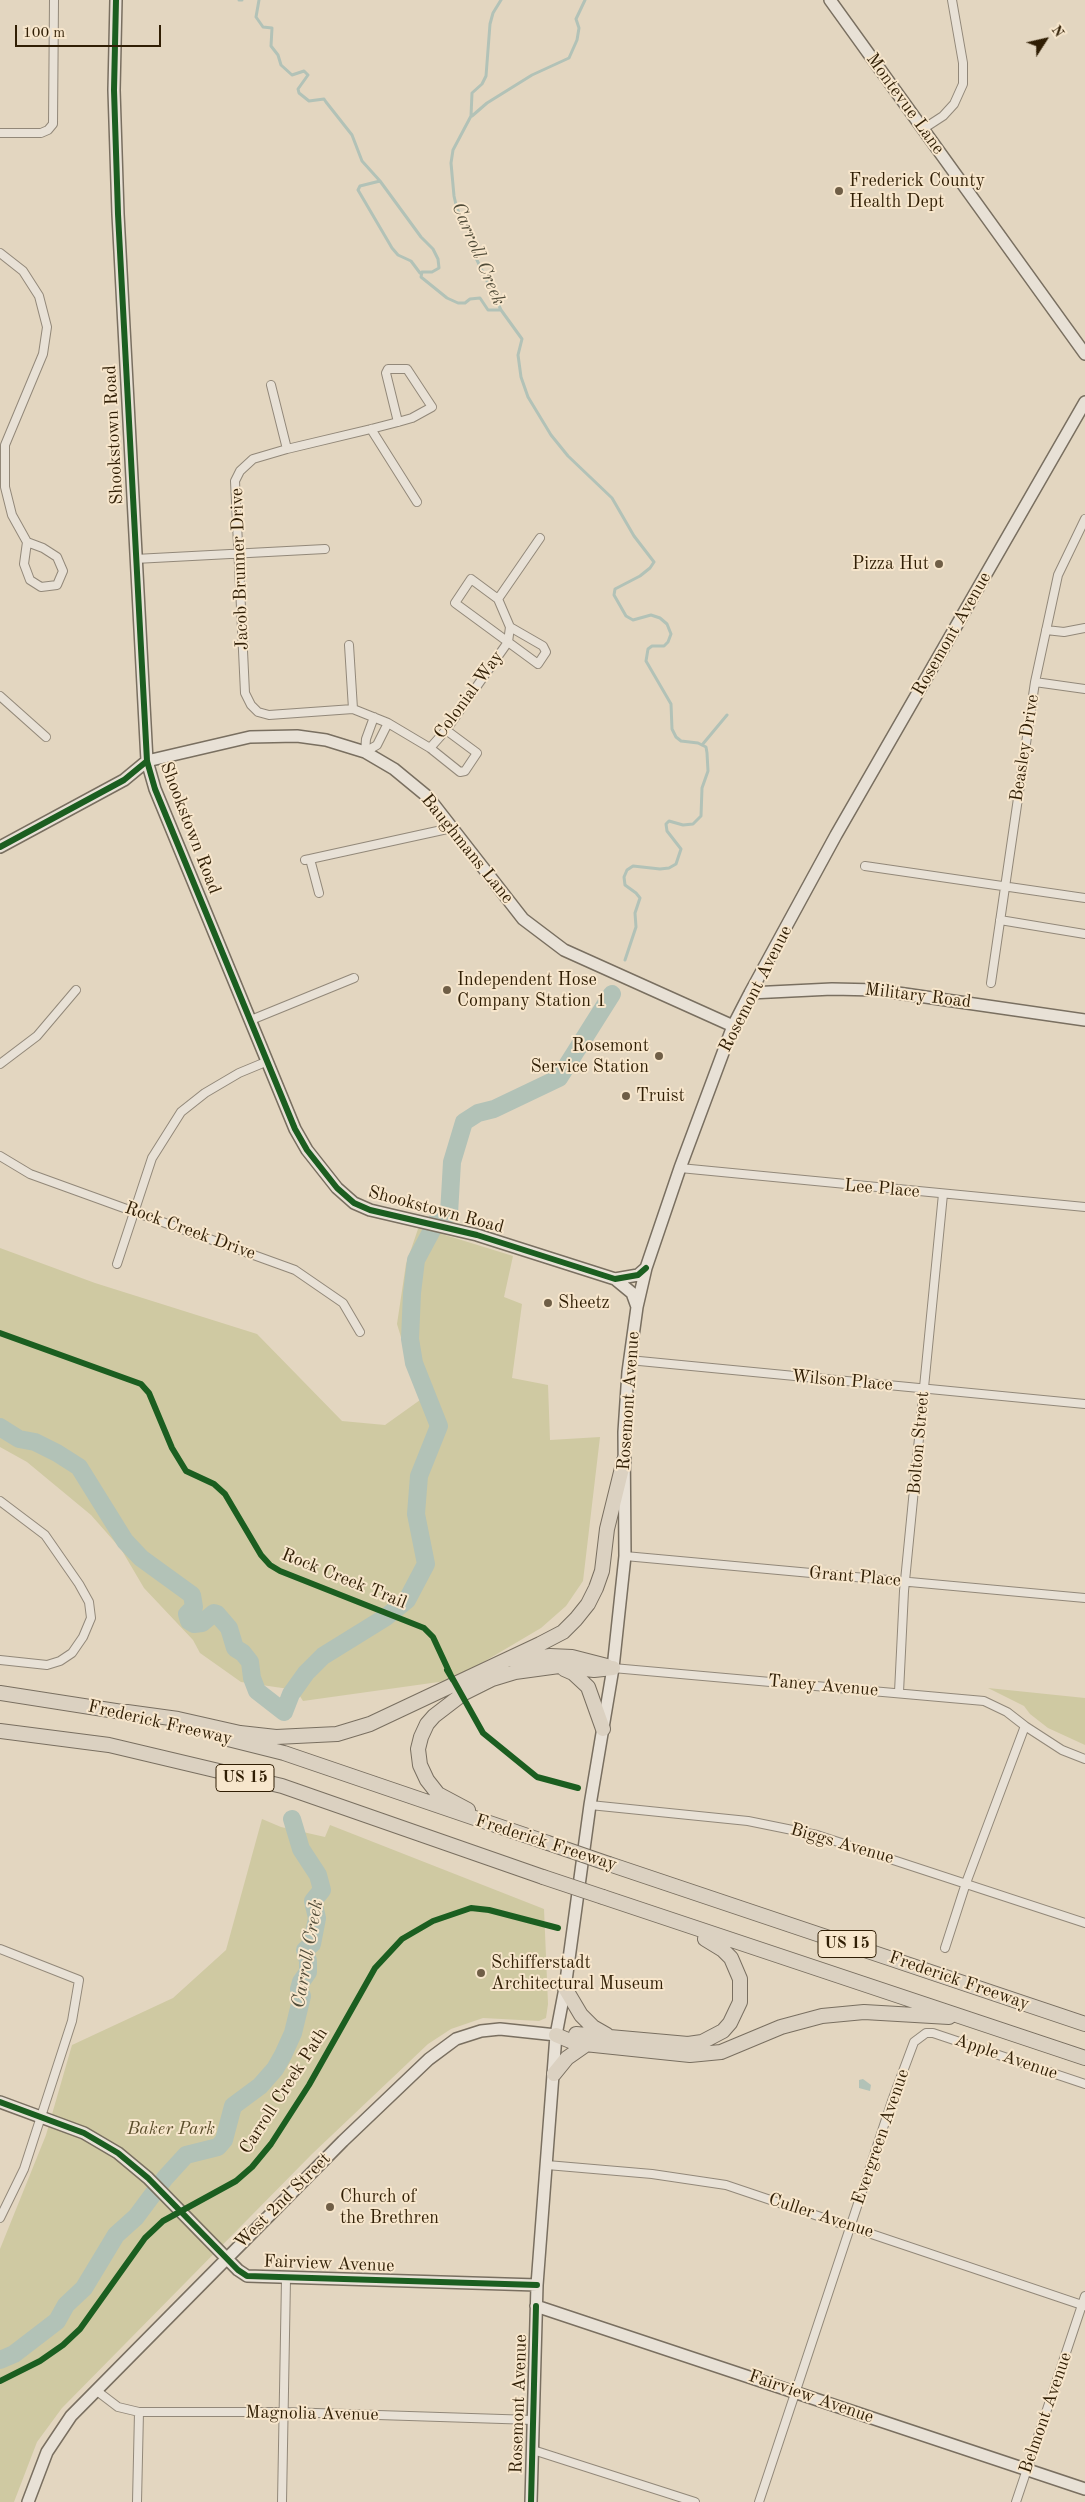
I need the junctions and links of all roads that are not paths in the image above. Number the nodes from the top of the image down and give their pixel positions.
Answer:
1 (54, 0) edge
2 (116, 0) edge
3 (830, 0) edge
4 (952, 0) edge
5 (923, 129) junction
6 (0, 133) edge
7 (0, 253) edge
8 (1085, 354) edge
9 (271, 385) dead end
10 (1085, 402) edge
11 (398, 422) junction
12 (370, 429) junction
13 (287, 450) junction
14 (417, 502) dead end
15 (1085, 519) edge
16 (540, 538) dead end
17 (27, 542) junction
18 (325, 549) dead end
19 (238, 554) junction
20 (135, 559) junction
21 (498, 598) junction
22 (510, 627) junction
23 (1085, 628) edge
24 (1046, 630) junction
25 (508, 642) junction
26 (349, 645) dead end
27 (1035, 682) junction
28 (1085, 689) edge
29 (0, 696) edge
30 (353, 709) junction
31 (374, 717) junction
32 (388, 723) junction
33 (446, 730) junction
34 (46, 737) dead end
35 (430, 748) junction
36 (365, 752) junction
37 (147, 761) junction
38 (447, 829) junction
39 (0, 848) edge
40 (865, 866) dead end
41 (1005, 885) junction
42 (319, 893) dead end
43 (1085, 898) edge
44 (1000, 920) junction
45 (1085, 934) edge
46 (354, 978) dead end
47 (991, 983) dead end
48 (76, 990) dead end
49 (750, 993) junction
50 (251, 1020) junction
51 (1085, 1020) edge
52 (734, 1026) junction
53 (268, 1061) junction
54 (0, 1064) edge
55 (0, 1156) edge
56 (680, 1168) junction
57 (943, 1194) junction
58 (1085, 1207) edge
59 (135, 1210) junction
60 (117, 1264) dead end
61 (646, 1268) junction
62 (615, 1279) junction
63 (637, 1306) junction
64 (360, 1332) dead end
65 (629, 1360) junction
66 (924, 1388) junction
67 (1085, 1404) edge
68 (624, 1460) junction
69 (0, 1501) edge
70 (625, 1556) junction
71 (905, 1582) junction
72 (1085, 1598) edge
73 (0, 1660) edge
74 (498, 1666) junction
75 (559, 1666) junction
76 (613, 1668) junction
77 (899, 1692) junction
78 (0, 1693) edge
79 (127, 1712) junction
80 (1025, 1726) junction
81 (603, 1729) junction
82 (0, 1731) edge
83 (1085, 1759) edge
84 (590, 1805) junction
85 (521, 1835) junction
86 (966, 1883) junction
87 (1085, 1923) edge
88 (678, 1924) junction
89 (945, 1948) dead end
90 (0, 1949) edge
91 (565, 1988) junction
92 (962, 2017) junction
93 (1085, 2024) edge
94 (926, 2033) joint
95 (556, 2034) junction
96 (609, 2036) junction
97 (587, 2044) junction
98 (1085, 2058) edge
99 (554, 2074) junction
100 (1085, 2084) edge
101 (0, 2102) edge
102 (40, 2116) junction
103 (547, 2166) junction
104 (0, 2218) edge
105 (851, 2226) junction
106 (228, 2257) junction
107 (286, 2279) junction
108 (537, 2285) junction
109 (1085, 2296) edge
110 (536, 2306) junction
111 (1083, 2306) edge
112 (97, 2390) junction
113 (797, 2393) junction
114 (140, 2412) junction
115 (285, 2412) junction
116 (533, 2420) junction
117 (533, 2450) junction
118 (1027, 2469) junction
119 (1085, 2489) edge
120 (28, 2502) edge
121 (137, 2502) edge
122 (282, 2502) edge
123 (531, 2502) edge
124 (694, 2502) edge
125 (759, 2502) edge
126 (1016, 2502) edge

1 - 6 street
2 - 20 street, Shookstown Road
3 - 5 street, Montevue Lane
4 - 5 street
5 - 8 street, Montevue Lane
7 - 17 street
9 - 13 street
10 - 49 street, Rosemont Avenue
11 - 11 street, Jacob Brunner Drive
11 - 12 street, Jacob Brunner Drive
12 - 13 street, Jacob Brunner Drive
12 - 14 street
13 - 19 street, Jacob Brunner Drive
15 - 24 street, Beasley Drive
16 - 21 street
17 - 17 street
18 - 19 street
19 - 20 street
19 - 30 street, Jacob Brunner Drive
20 - 37 street, Shookstown Road
21 - 22 street
21 - 25 street, Colonial Way
22 - 25 street, Colonial Way
22 - 25 street, Colonial Way
23 - 24 street
24 - 27 street, Beasley Drive
25 - 33 street, Colonial Way
26 - 30 street
27 - 28 street
27 - 41 street, Beasley Drive
29 - 34 street
30 - 31 street, Jacob Brunner Drive
31 - 32 street, Jacob Brunner Drive
31 - 36 street
32 - 35 street, Jacob Brunner Drive
32 - 36 street
33 - 35 street, Colonial Way
33 - 35 street, Jacob Brunner Drive
36 - 37 street, Baughmans Lane
36 - 38 street, Baughmans Lane
37 - 39 street, Baughmans Lane
37 - 50 street, Shookstown Road
38 - 42 street
38 - 52 street, Baughmans Lane
40 - 41 street
41 - 43 street
41 - 44 street, Beasley Drive
44 - 45 street
44 - 47 street, Beasley Drive
46 - 50 street
48 - 54 street
49 - 51 street, Military Road
49 - 52 street, Rosemont Avenue
50 - 53 street, Shookstown Road
52 - 56 street, Rosemont Avenue
53 - 59 street
53 - 62 street, Shookstown Road
55 - 59 street, Rock Creek Drive
56 - 57 street, Lee Place
56 - 61 street, Rosemont Avenue
57 - 58 street, Lee Place
57 - 66 street, Bolton Street
59 - 60 street
59 - 64 street, Rock Creek Drive
61 - 62 street, Shookstown Road
61 - 63 street, Rosemont Avenue
62 - 63 street, Shookstown Road
63 - 65 street, Rosemont Avenue
65 - 66 street, Wilson Place
65 - 68 street, Rosemont Avenue
66 - 67 street, Wilson Place
66 - 71 street, Bolton Street
68 - 70 street, Rosemont Avenue
68 - 74 highway
69 - 73 street
70 - 71 street, Grant Place
70 - 76 street, Rosemont Avenue
71 - 72 street, Grant Place
71 - 77 street, Bolton Street
74 - 76 highway
74 - 79 highway
75 - 76 highway
75 - 81 highway
75 - 85 highway
76 - 77 street, Taney Avenue
76 - 81 street, Rosemont Avenue
77 - 80 street, Taney Avenue
78 - 79 highway, Frederick Freeway / US 15
79 - 85 highway, Frederick Freeway / US 15
80 - 83 street, Taney Avenue
80 - 86 street
81 - 84 street, Rosemont Avenue
82 - 88 highway, Frederick Freeway / US 15, bridge
84 - 86 street, Biggs Avenue
84 - 91 street, Rosemont Avenue
85 - 93 highway, Frederick Freeway / US 15, bridge
86 - 87 street, Biggs Avenue
86 - 89 street
88 - 92 highway, Frederick Freeway / US 15
88 - 96 highway
90 - 102 street
91 - 95 street, Rosemont Avenue
91 - 96 highway
92 - 97 highway
92 - 98 highway, Frederick Freeway / US 15
94 - 100 street, Apple Avenue
94 - 105 street, Evergreen Avenue
95 - 96 highway
95 - 97 highway
95 - 99 street, Rosemont Avenue
95 - 106 street, West 2nd Street
97 - 99 highway
99 - 103 street, Rosemont Avenue
101 - 102 street, Fairview Avenue
102 - 104 street
102 - 106 street, Fairview Avenue
103 - 105 street, Culler Avenue
103 - 108 street, Rosemont Avenue
105 - 111 street, Culler Avenue
105 - 113 street, Evergreen Avenue
106 - 107 street, Fairview Avenue
106 - 112 street, West 2nd Street
107 - 108 street, Fairview Avenue
107 - 115 street
108 - 110 street, Rosemont Avenue
109 - 111 street, Belmont Avenue
110 - 113 street, Fairview Avenue
110 - 116 street, Rosemont Avenue
111 - 118 street, Belmont Avenue
112 - 114 street, Magnolia Avenue
112 - 120 street, West 2nd Street
113 - 118 street, Fairview Avenue
113 - 125 street, Evergreen Avenue
114 - 115 street, Magnolia Avenue
114 - 121 street
115 - 116 street, Magnolia Avenue
115 - 122 street
116 - 117 street, Rosemont Avenue
117 - 123 street, Rosemont Avenue
117 - 124 street
118 - 119 street, Fairview Avenue
118 - 126 street, Belmont Avenue

